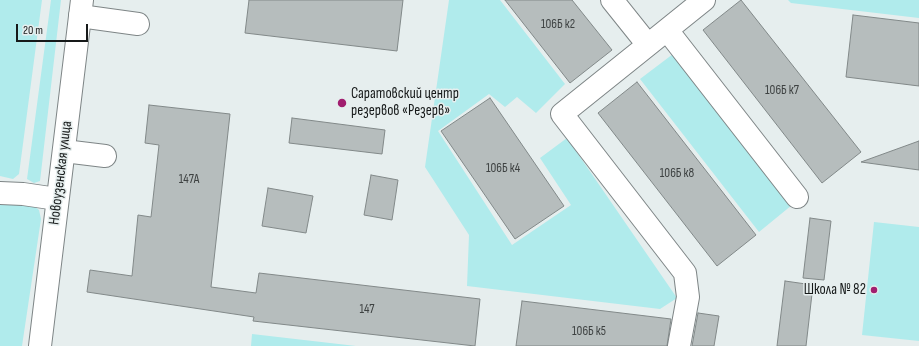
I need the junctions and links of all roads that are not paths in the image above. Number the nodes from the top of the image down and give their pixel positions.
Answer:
1 (612, 0) edge
2 (704, 0) edge
3 (81, 8) edge
4 (138, 24) dead end
5 (667, 30) junction
6 (648, 46) junction
7 (64, 151) junction
8 (105, 156) dead end
9 (0, 193) edge
10 (797, 198) dead end
11 (57, 199) junction
12 (40, 346) edge
13 (679, 346) edge

1 - 6 main road
2 - 5 main road
3 - 4 main road
3 - 7 main road, Новоузенская улица
5 - 6 main road
5 - 10 main road
6 - 13 main road
7 - 8 main road
7 - 11 main road, Новоузенская улица
9 - 11 main road
11 - 12 main road, Новоузенская улица

